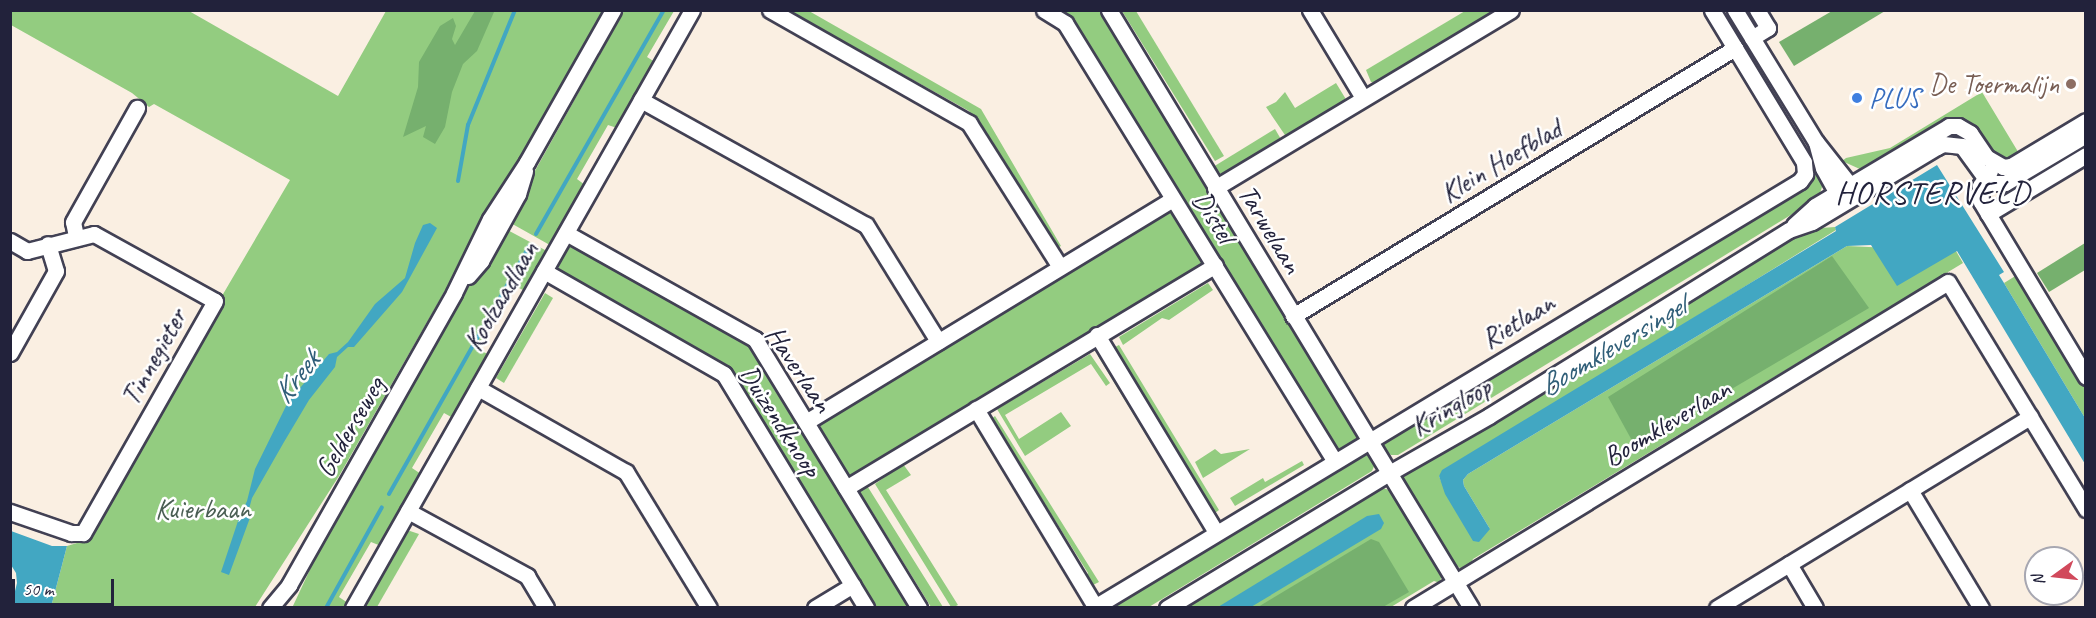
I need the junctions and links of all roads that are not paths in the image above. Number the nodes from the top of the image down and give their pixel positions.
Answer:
1 (613, 10) edge
2 (692, 10) edge
3 (770, 10) edge
4 (1044, 10) edge
5 (1109, 10) edge
6 (1310, 10) edge
7 (1511, 10) edge
8 (1712, 10) edge
9 (1735, 10) edge
10 (1757, 10) edge
11 (1752, 38) junction
12 (1735, 48) junction
13 (1363, 98) junction
14 (641, 100) junction
15 (137, 108) dead end
16 (2085, 121) edge
17 (2085, 135) edge
18 (2085, 155) edge
19 (1994, 164) junction
20 (1985, 178) junction
21 (1215, 188) junction
22 (1846, 192) junction
23 (1173, 199) junction
24 (1988, 214) junction
25 (566, 233) junction
26 (76, 237) junction
27 (10, 241) edge
28 (48, 244) junction
29 (1215, 265) junction
30 (1060, 267) junction
31 (544, 271) junction
32 (1293, 316) junction
33 (1097, 335) junction
34 (938, 341) junction
35 (10, 353) edge
36 (2085, 377) edge
37 (478, 388) junction
38 (976, 409) junction
39 (2030, 417) junction
40 (806, 422) junction
41 (1369, 439) junction
42 (1334, 460) junction
43 (1391, 472) junction
44 (846, 488) junction
45 (1910, 490) junction
46 (2085, 509) edge
47 (408, 511) junction
48 (10, 512) edge
49 (1216, 532) junction
50 (1789, 564) junction
51 (1455, 582) junction
52 (289, 585) junction
53 (853, 585) junction
54 (1094, 607) edge
55 (270, 608) edge
56 (283, 608) edge
57 (353, 608) edge
58 (546, 608) edge
59 (709, 608) edge
60 (815, 608) edge
61 (866, 608) edge
62 (919, 608) edge
63 (1167, 608) edge
64 (1413, 608) edge
65 (1471, 608) edge
66 (1717, 608) edge
67 (1815, 608) edge
68 (1981, 608) edge

1 - 52 street, Gelderseweg
2 - 14 street, Koolzaadlaan
3 - 30 street
4 - 23 street, Distel
5 - 21 street, Tarwelaan
6 - 13 street
7 - 13 street
8 - 12 street, Rietlaan
9 - 11 street
10 - 11 street
11 - 22 street
12 - 32 street, Klein Hoefblad
12 - 41 street, Rietlaan
13 - 21 street
14 - 25 street, Koolzaadlaan
14 - 34 street
15 - 26 street
16 - 19 street
17 - 20 street
18 - 24 street
19 - 20 street
19 - 22 street, Kringloop
20 - 22 street, Kringloop
20 - 24 street
21 - 32 street, Tarwelaan
22 - 43 street, Kringloop
23 - 29 street, Distel
23 - 30 street
24 - 36 street
25 - 31 street, Koolzaadlaan
25 - 40 street, Haverlaan
26 - 28 street, Tinnegieter
26 - 48 street, Tinnegieter
27 - 28 street, Tinnegieter
28 - 35 street
29 - 33 street
29 - 42 street, Distel
30 - 34 street
31 - 37 street, Koolzaadlaan
31 - 53 street, Duizendknoop
32 - 41 street, Tarwelaan
33 - 38 street
33 - 49 street
34 - 40 street
37 - 47 street, Koolzaadlaan
37 - 59 street
38 - 44 street
38 - 54 street
39 - 45 street
39 - 46 street
39 - 51 street, Boomkleverlaan
40 - 44 street, Haverlaan
41 - 42 street, Rietlaan
41 - 43 street, Tarwelaan
42 - 49 street, Rietlaan
43 - 51 street, Tarwelaan
43 - 63 street, Kringloop
44 - 62 street, Haverlaan
45 - 50 street
45 - 68 street
47 - 57 street, Koolzaadlaan
47 - 58 street
49 - 54 street, Rietlaan
50 - 66 street
50 - 67 street
51 - 64 street, Boomkleverlaan
51 - 65 street, Tarwelaan
52 - 55 street, Gelderseweg
52 - 56 street, Gelderseweg
53 - 60 street
53 - 61 street, Duizendknoop

